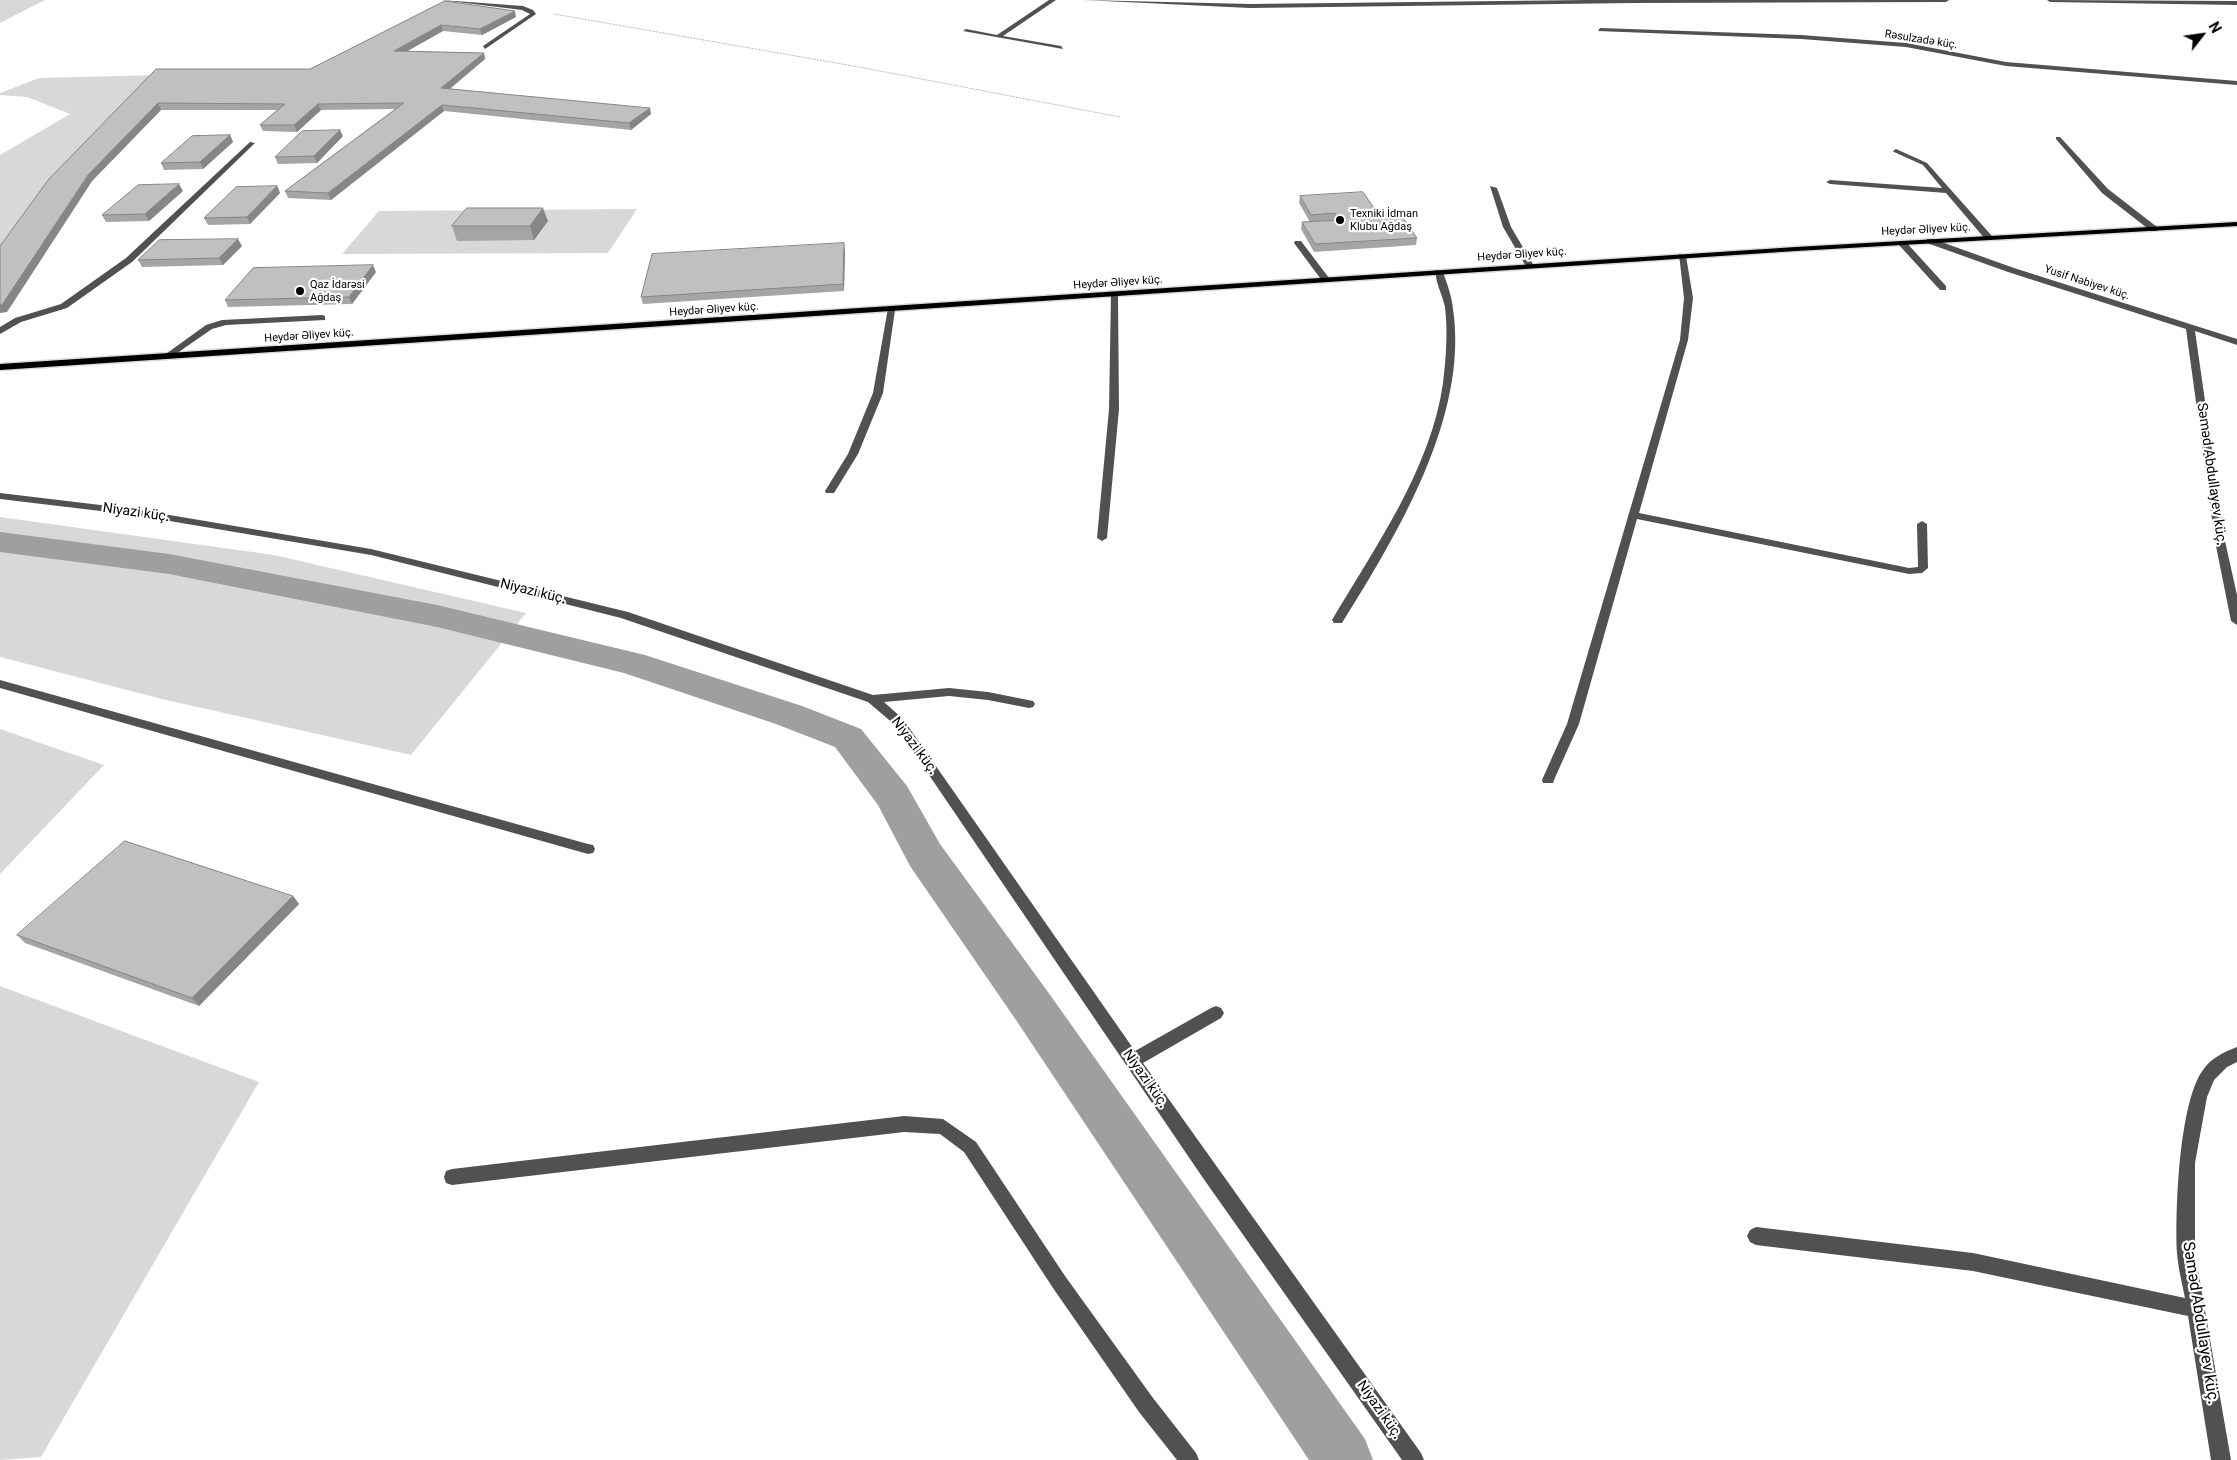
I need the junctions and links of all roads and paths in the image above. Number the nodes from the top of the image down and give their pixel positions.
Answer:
1 (444, 0) edge
2 (1053, 0) edge
3 (1086, 0) edge
4 (1247, 0) edge
5 (1946, 0) edge
6 (2050, 0) edge
7 (2237, 3) edge
8 (1250, 6) junction
9 (531, 11) junction
10 (1600, 30) dead end
11 (966, 31) dead end
12 (998, 37) junction
13 (485, 47) dead end
14 (1061, 48) dead end
15 (2237, 84) edge
16 (1120, 117) dead end
17 (2058, 138) dead end
18 (252, 143) dead end
19 (1896, 151) dead end
20 (1830, 182) dead end
21 (1493, 188) dead end
22 (1949, 191) junction
23 (2237, 224) edge
24 (2154, 229) junction
25 (1989, 238) junction
26 (1930, 242) junction
27 (1298, 243) dead end
28 (1902, 243) junction
29 (1682, 256) junction
30 (1530, 266) junction
31 (1439, 272) junction
32 (1326, 280) junction
33 (1943, 288) dead end
34 (1114, 295) junction
35 (891, 310) junction
36 (322, 318) dead end
37 (2190, 327) junction
38 (0, 331) edge
39 (2237, 342) edge
40 (167, 356) junction
41 (0, 367) edge
42 (830, 491) dead end
43 (0, 496) edge
44 (1634, 514) junction
45 (1922, 524) dead end
46 (1102, 538) dead end
47 (1338, 620) dead end
48 (2237, 621) edge
49 (0, 684) edge
50 (872, 699) junction
51 (1030, 704) dead end
52 (1548, 780) dead end
53 (588, 849) dead end
54 (1216, 1013) dead end
55 (2237, 1054) edge
56 (1132, 1061) junction
57 (452, 1177) dead end
58 (1756, 1236) dead end
59 (2196, 1309) junction
60 (1189, 1460) edge
61 (1414, 1460) edge
62 (2221, 1460) edge

1 - 9 street
2 - 12 street
3 - 8 street
4 - 8 street
5 - 8 street
6 - 7 street
9 - 13 street
9 - 16 path
10 - 15 street, Rəsulzadə küç.
11 - 12 street
12 - 14 street
17 - 24 street
18 - 38 street
19 - 22 street
20 - 22 street
21 - 30 street
22 - 25 street
23 - 24 main road, Heydər Əliyev küç.
24 - 25 main road, Heydər Əliyev küç.
25 - 26 main road, Heydər Əliyev küç.
26 - 28 main road, Heydər Əliyev küç.
26 - 37 street, Yusif Nəbiyev küç.
27 - 32 street
28 - 29 main road, Heydər Əliyev küç.
28 - 33 street
29 - 30 main road, Heydər Əliyev küç.
29 - 44 street
30 - 31 main road, Heydər Əliyev küç.
31 - 32 main road, Heydər Əliyev küç.
31 - 47 street
32 - 34 main road, Heydər Əliyev küç.
34 - 35 main road, Heydər Əliyev küç.
34 - 46 street
35 - 40 main road, Heydər Əliyev küç.
35 - 42 street
36 - 40 street
37 - 39 street, Yusif Nəbiyev küç.
37 - 48 street, Səməd Abdullayev küç.
40 - 41 main road, Heydər Əliyev küç.
43 - 50 street, Niyazi küç.
44 - 45 street
44 - 52 street
49 - 53 street
50 - 51 street
50 - 56 street, Niyazi küç.
54 - 56 street
55 - 59 street, Səməd Abdullayev küç.
56 - 61 street, Niyazi küç.
57 - 60 street
58 - 59 street
59 - 62 street, Səməd Abdullayev küç.

